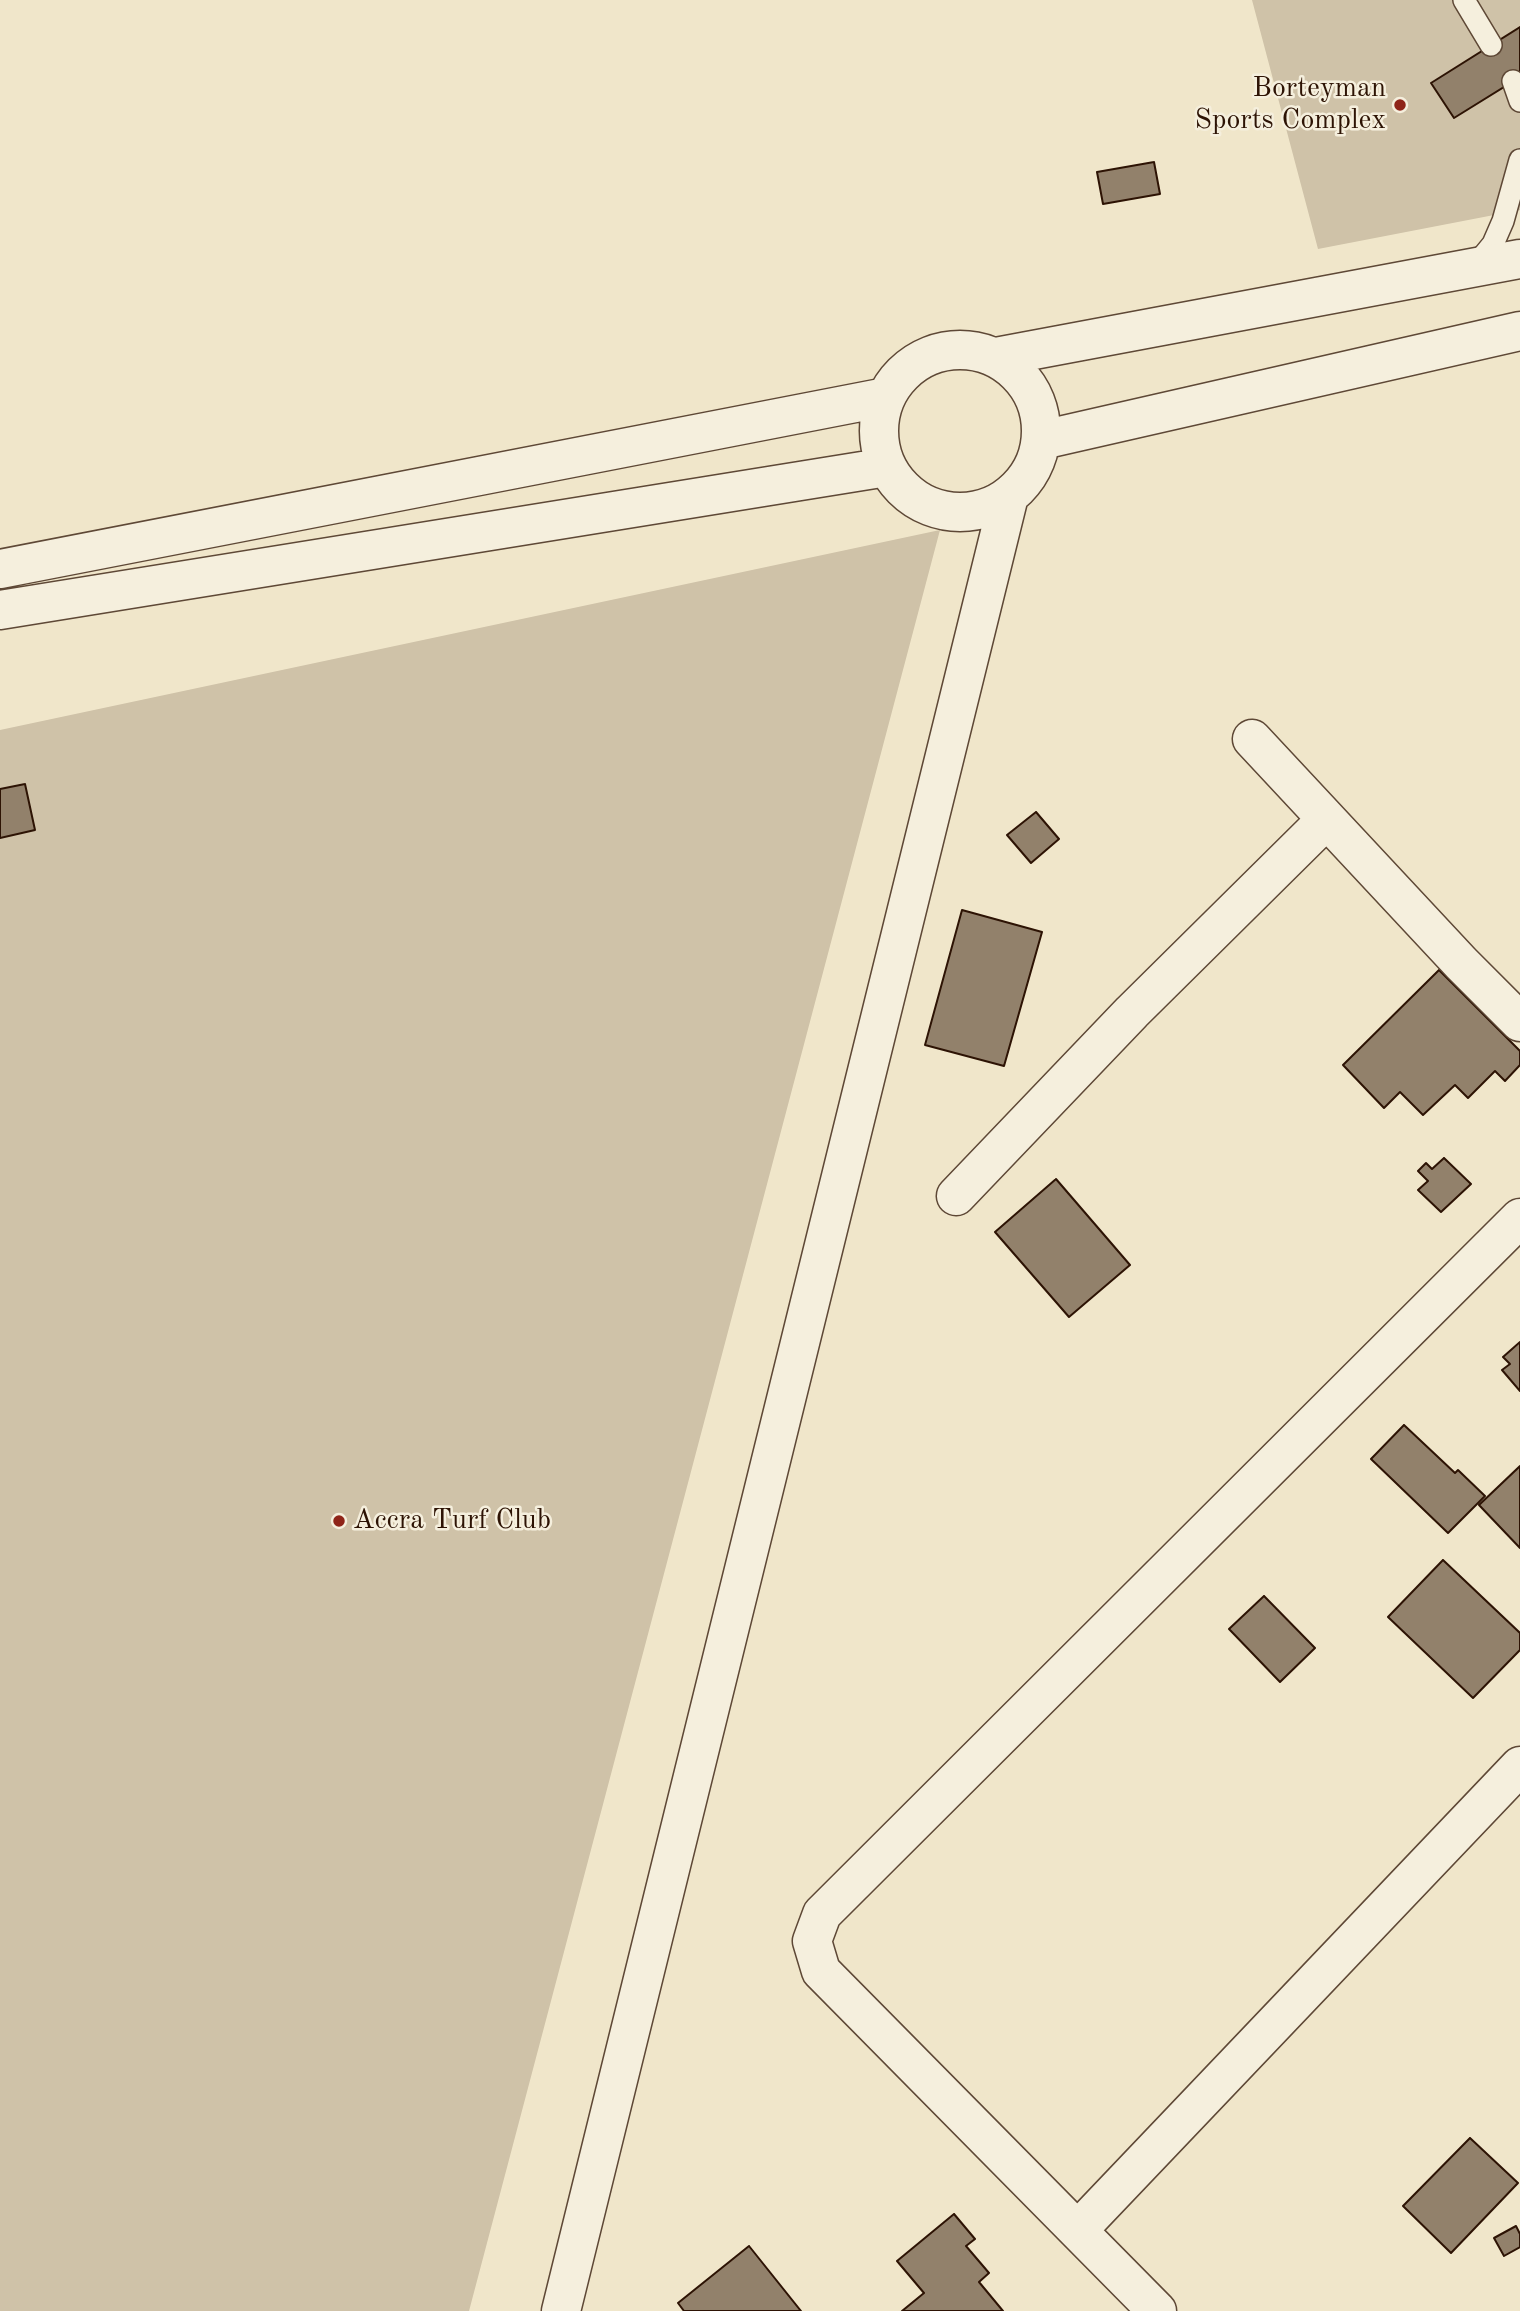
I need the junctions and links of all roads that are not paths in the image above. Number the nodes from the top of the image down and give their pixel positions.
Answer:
1 (1464, 0) edge
2 (1491, 45) dead end
3 (1513, 81) dead end
4 (1520, 101) edge
5 (1520, 160) edge
6 (1520, 259) edge
7 (1474, 267) junction
8 (1520, 331) edge
9 (996, 357) junction
10 (886, 397) junction
11 (1042, 440) junction
12 (887, 467) junction
13 (1009, 496) junction
14 (0, 569) edge
15 (0, 610) edge
16 (1252, 739) dead end
17 (1326, 820) junction
18 (1520, 1022) edge
19 (956, 1196) dead end
20 (1520, 1218) edge
21 (1520, 1766) edge
22 (1078, 2230) junction
23 (561, 2311) edge
24 (1157, 2311) edge

1 - 2 lane
3 - 4 lane
5 - 7 lane
6 - 7 street
7 - 9 street
8 - 11 street
9 - 10 street
9 - 11 street
10 - 12 street
10 - 14 street
11 - 13 street
12 - 13 street
12 - 15 street
13 - 23 street
16 - 17 street
17 - 18 street
17 - 19 street
20 - 22 street
21 - 22 street
22 - 24 street

